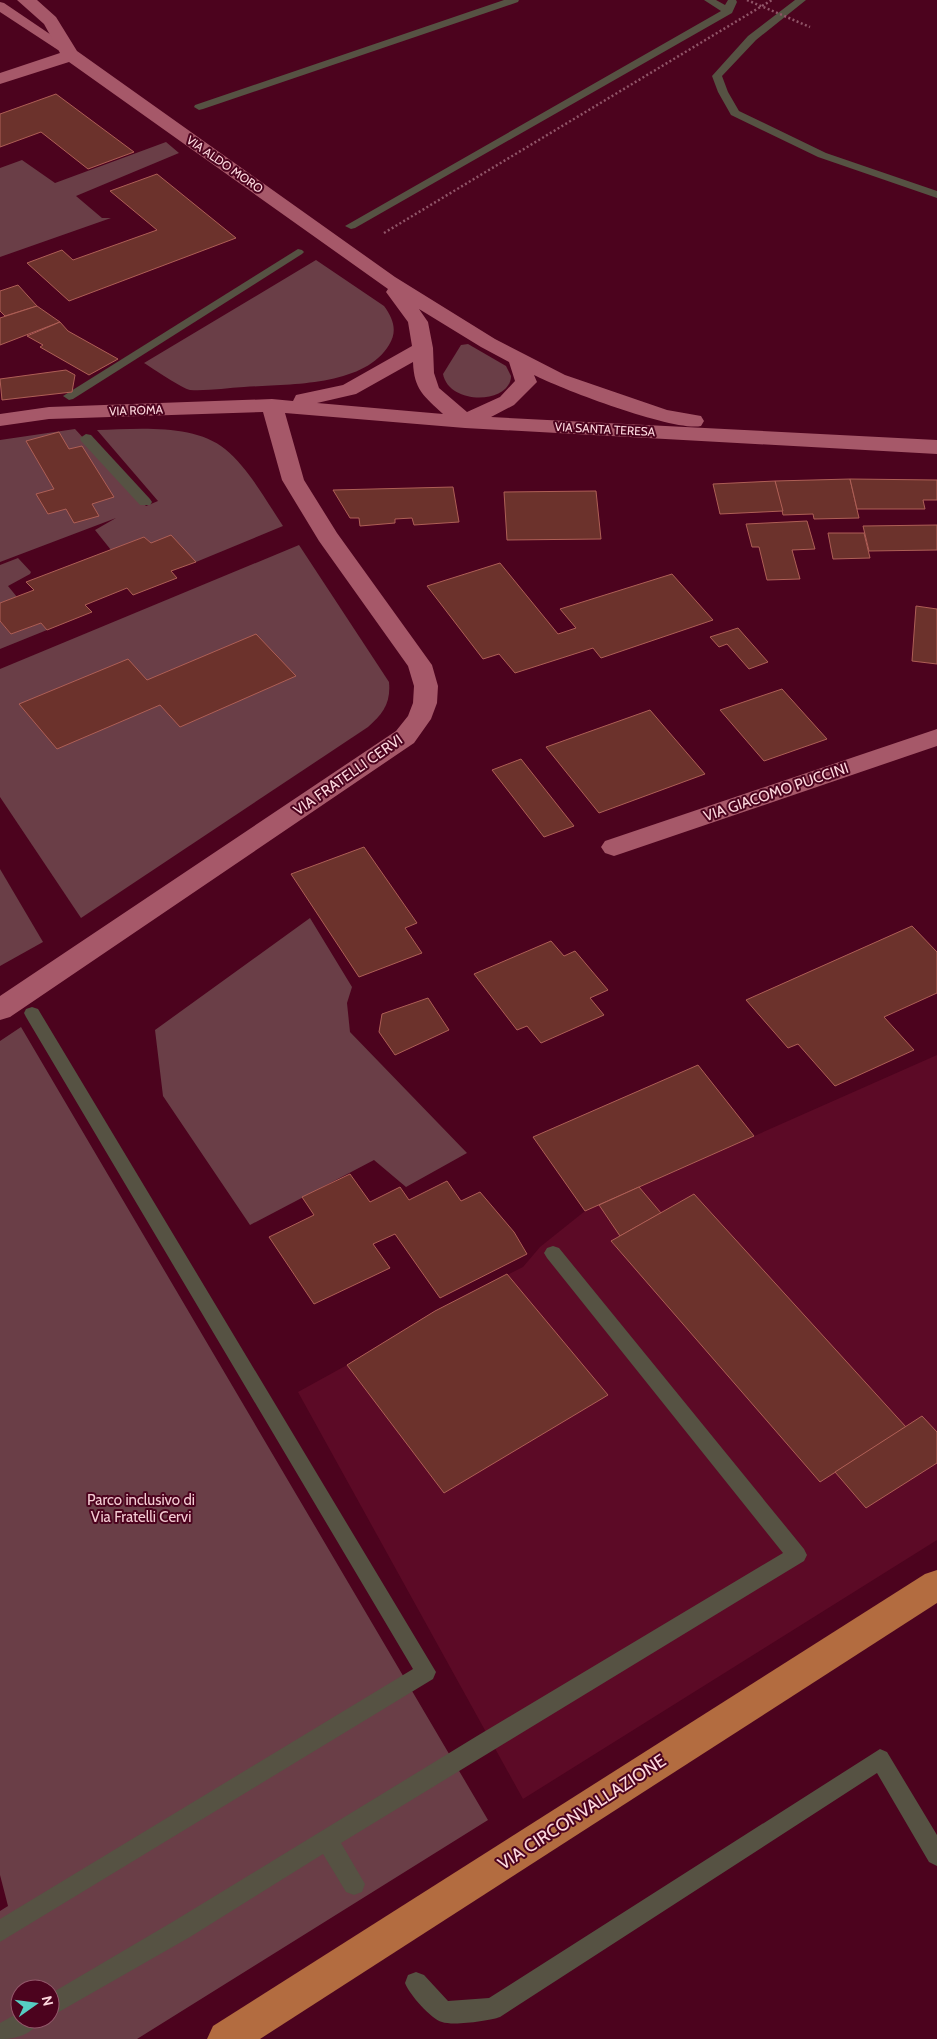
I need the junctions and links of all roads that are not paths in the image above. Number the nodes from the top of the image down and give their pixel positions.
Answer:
1 (26, 0) edge
2 (0, 6) edge
3 (67, 51) junction
4 (0, 79) edge
5 (388, 281) junction
6 (423, 348) junction
7 (518, 357) junction
8 (272, 405) junction
9 (0, 420) edge
10 (465, 422) junction
11 (780, 439) junction
12 (937, 447) edge
13 (937, 737) edge
14 (614, 847) dead end
15 (0, 1010) edge
16 (937, 1584) edge
17 (226, 2039) edge

1 - 3 street, VIA ALDO MORO
2 - 3 lane, VIA ALDO MORO
3 - 4 street
3 - 5 street, VIA ALDO MORO
5 - 6 street
5 - 7 street, VIA ALDO MORO
6 - 8 street
6 - 10 street
7 - 10 street
7 - 11 street, VIA ALDO MORO
8 - 9 street, VIA ROMA
8 - 10 street, VIA SANTA TERESA
8 - 15 street, VIA FRATELLI CERVI
10 - 11 street, VIA SANTA TERESA
11 - 12 street, VIA SANTA TERESA
13 - 14 street, VIA GIACOMO PUCCINI
16 - 17 main road, VIA CIRCONVALLAZIONE

